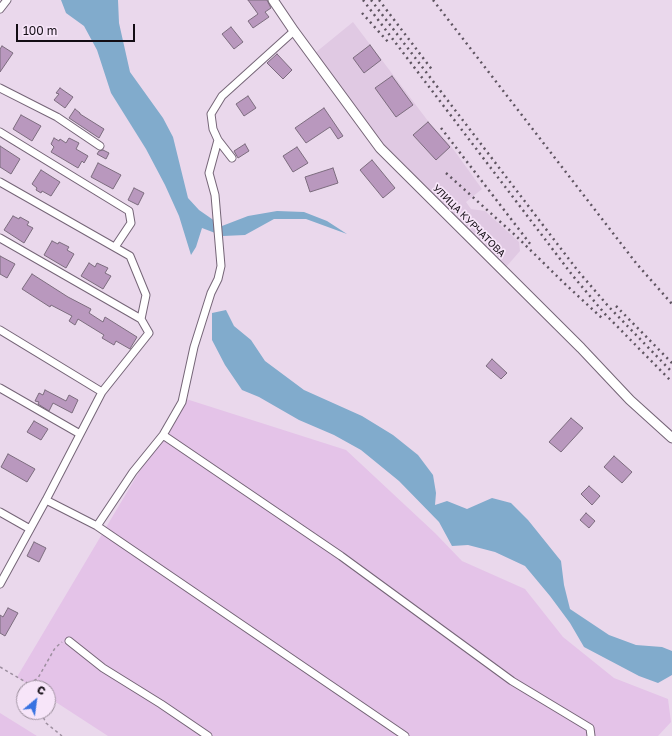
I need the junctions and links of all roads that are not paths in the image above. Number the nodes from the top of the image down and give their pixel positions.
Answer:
1 (7, 0) edge
2 (273, 0) edge
3 (0, 9) edge
4 (294, 31) junction
5 (0, 88) edge
6 (0, 132) edge
7 (218, 140) junction
8 (100, 146) dead end
9 (232, 158) dead end
10 (0, 182) edge
11 (0, 238) edge
12 (115, 247) junction
13 (141, 319) junction
14 (0, 330) edge
15 (0, 388) edge
16 (102, 392) junction
17 (80, 434) junction
18 (163, 435) junction
19 (672, 438) edge
20 (46, 500) junction
21 (0, 512) edge
22 (97, 526) junction
23 (30, 529) junction
24 (0, 584) edge
25 (69, 641) road end
26 (208, 736) edge
27 (405, 736) edge
28 (591, 736) edge

1 - 3 street
2 - 4 street, УЛИЦА КУРЧАТОВА
4 - 7 street
4 - 19 street, УЛИЦА КУРЧАТОВА
5 - 8 street
6 - 12 street
7 - 9 street
7 - 18 street
10 - 12 street
11 - 13 street
12 - 13 street
13 - 16 street
14 - 16 street
15 - 17 street
16 - 17 street
17 - 20 street
18 - 22 street
18 - 28 street
20 - 22 street
20 - 23 street
21 - 23 street
22 - 27 street
23 - 24 street
25 - 26 street

